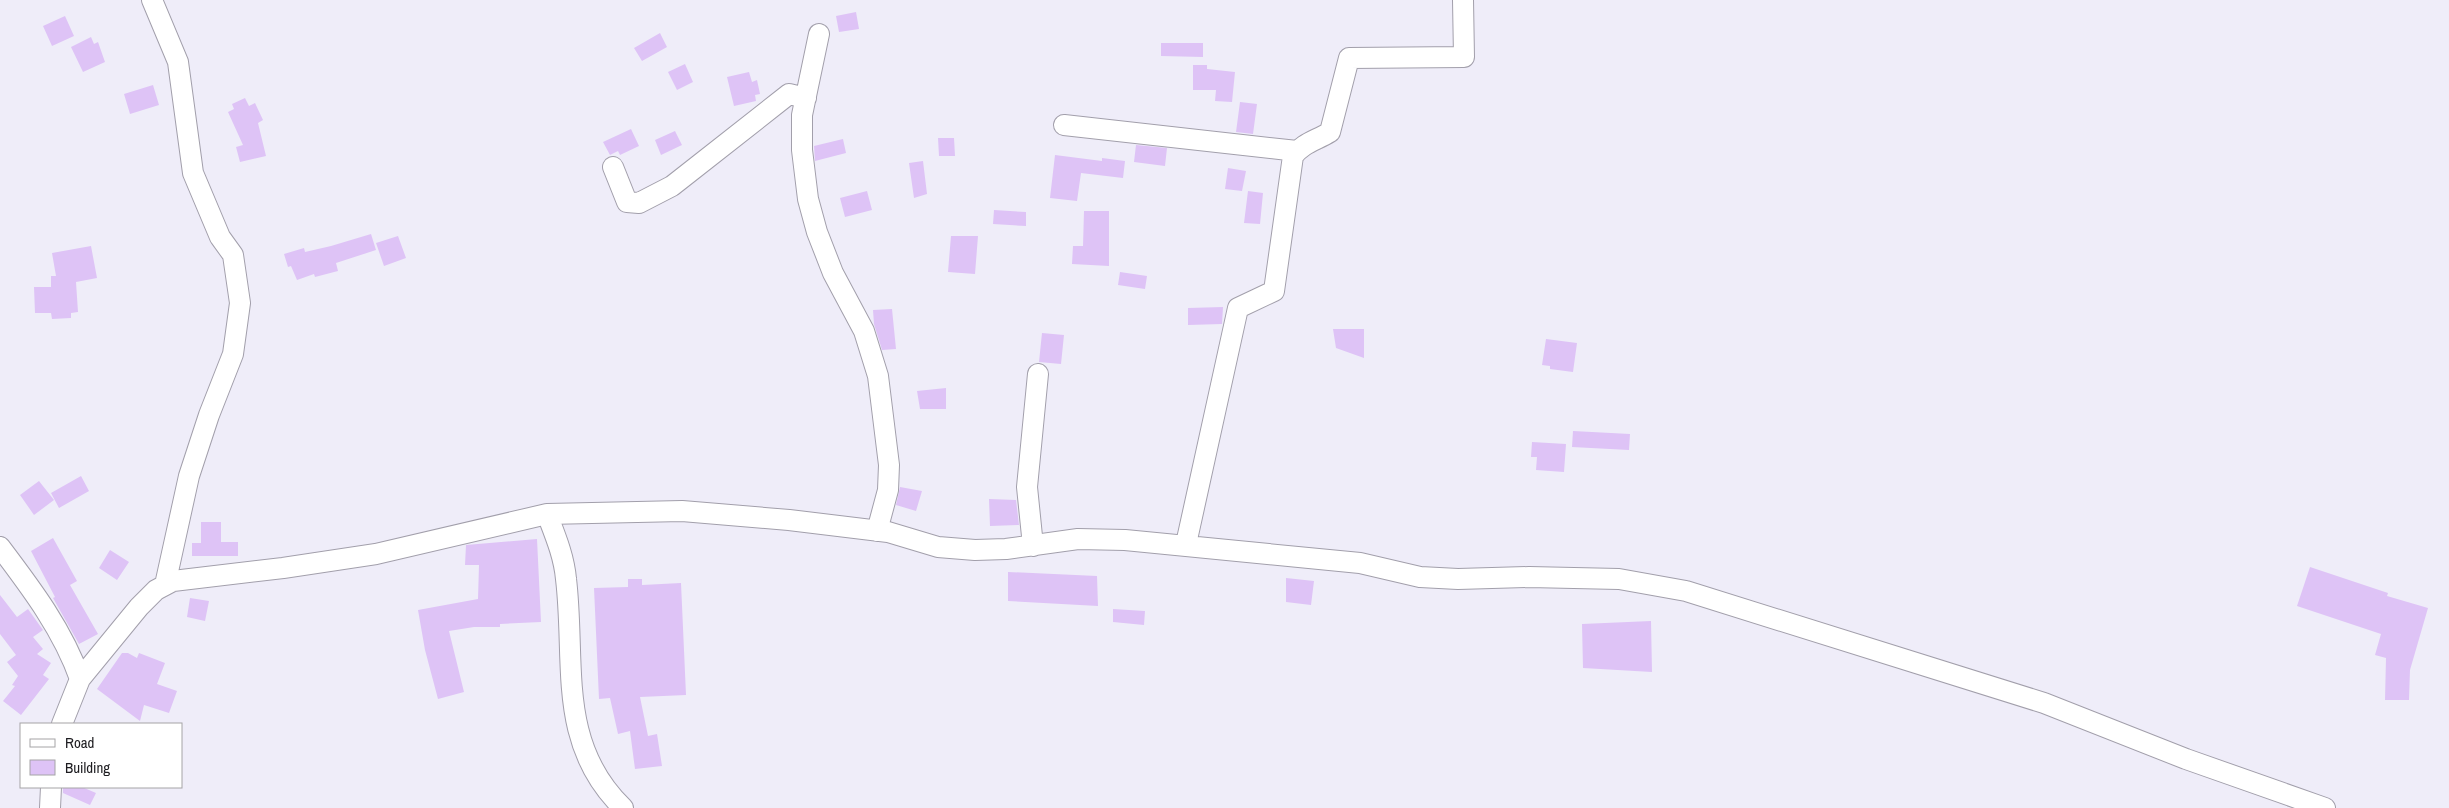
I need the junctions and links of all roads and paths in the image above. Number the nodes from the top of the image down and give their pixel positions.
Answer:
1 (152, 0) edge
2 (1463, 0) edge
3 (819, 34) dead end
4 (806, 98) junction
5 (1064, 125) dead end
6 (1297, 151) junction
7 (613, 167) dead end
8 (1038, 374) dead end
9 (547, 514) junction
10 (877, 531) junction
11 (1186, 544) junction
12 (1033, 546) junction
13 (0, 547) edge
14 (165, 586) junction
15 (80, 680) junction
16 (62, 723) edge
17 (51, 788) edge
18 (50, 808) edge
19 (623, 808) edge
20 (2325, 808) edge

1 - 14 street
2 - 6 street
3 - 4 street
4 - 7 street
4 - 10 street
5 - 6 street
6 - 11 street
8 - 12 street
9 - 10 street
9 - 14 street
9 - 19 street
10 - 12 street
11 - 12 street
11 - 20 street
13 - 15 street
14 - 15 street
15 - 16 street
17 - 18 street

